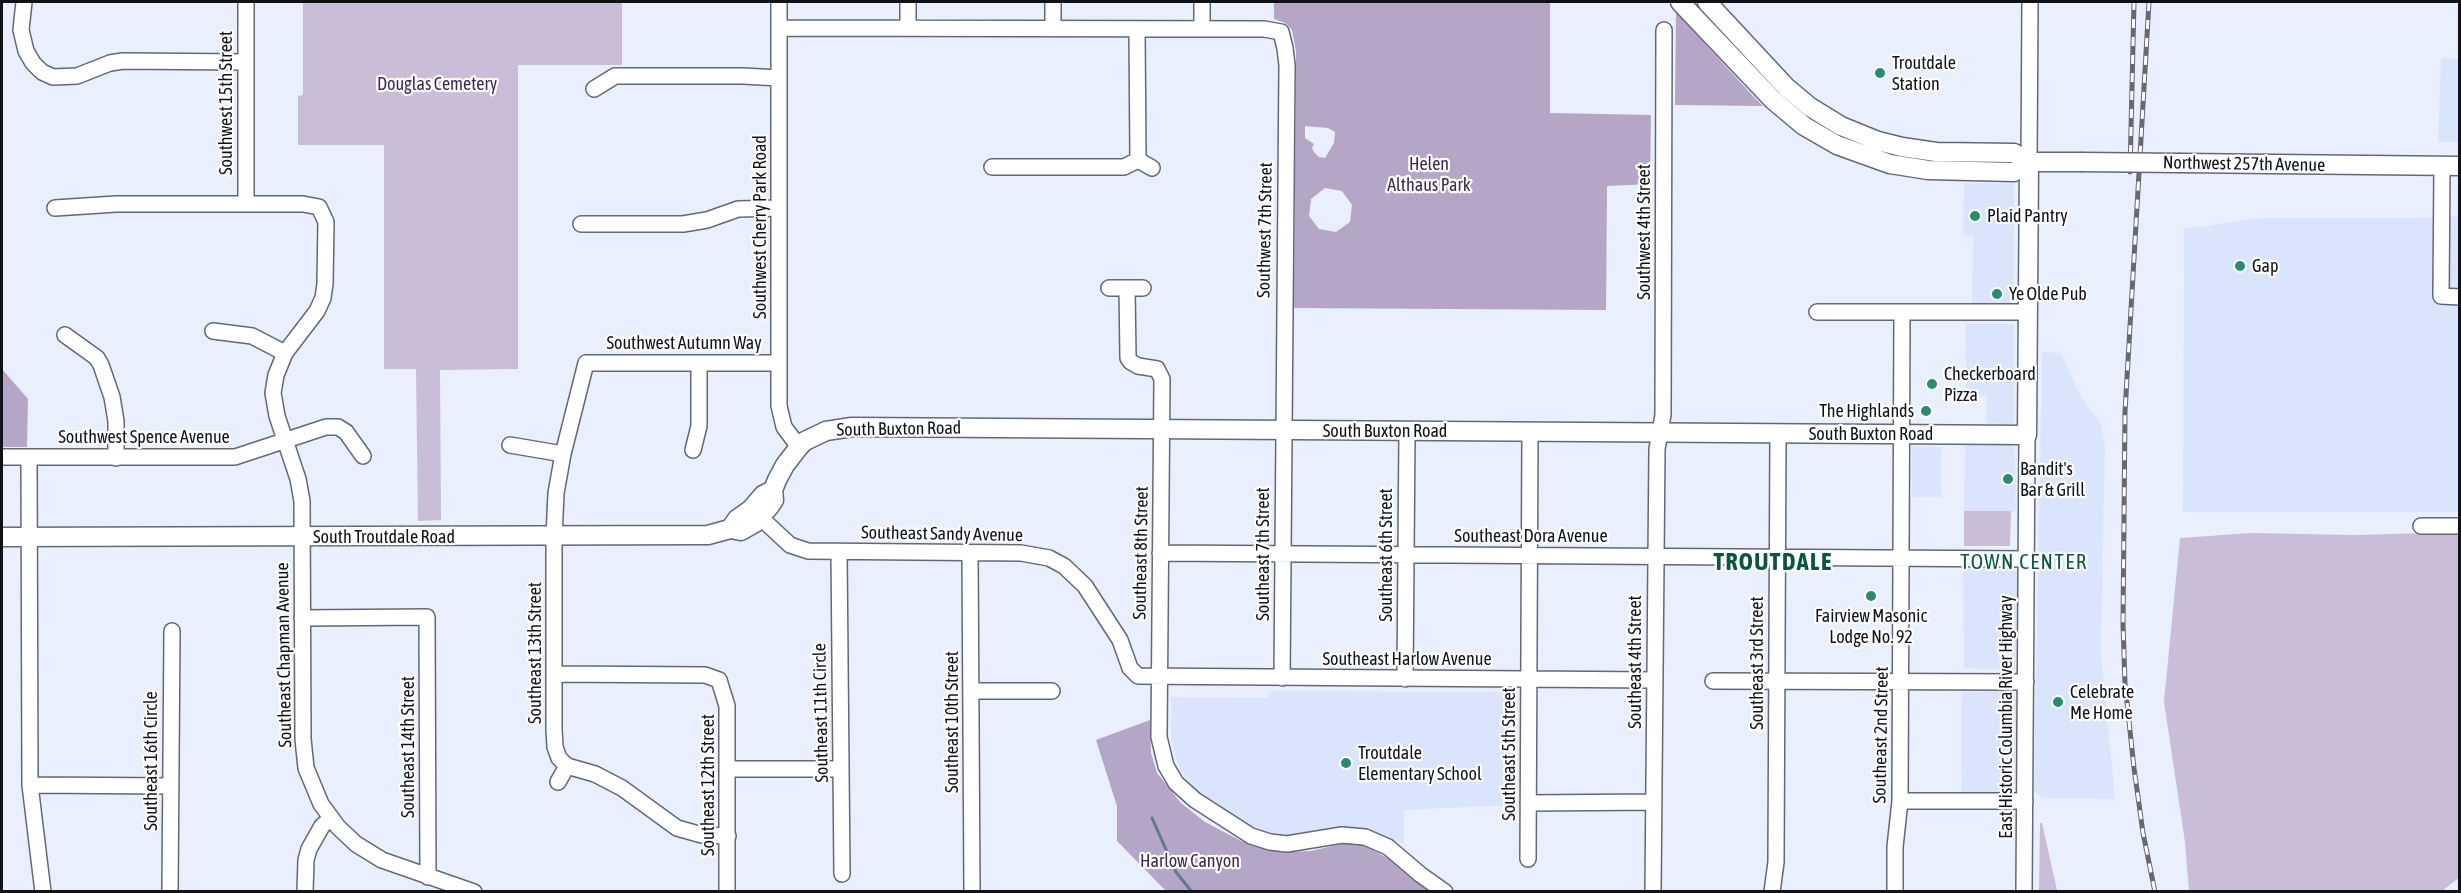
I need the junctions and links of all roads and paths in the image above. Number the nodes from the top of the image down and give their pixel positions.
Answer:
1 (24, 2) edge
2 (246, 2) edge
3 (779, 2) edge
4 (908, 2) edge
5 (1053, 2) edge
6 (1202, 2) edge
7 (1680, 2) edge
8 (1707, 2) edge
9 (2030, 2) edge
10 (779, 28) junction
11 (908, 28) junction
12 (1053, 28) junction
13 (1202, 28) junction
14 (1137, 29) junction
15 (1664, 30) dead end
16 (246, 63) junction
17 (779, 78) junction
18 (594, 89) dead end
19 (2029, 162) junction
20 (992, 166) dead end
21 (2451, 166) edge
22 (246, 204) junction
23 (55, 208) dead end
24 (779, 208) junction
25 (581, 224) dead end
26 (1109, 288) dead end
27 (1127, 288) junction
28 (1143, 288) dead end
29 (2460, 297) edge
30 (1817, 312) dead end
31 (1902, 312) junction
32 (2028, 312) junction
33 (213, 331) dead end
34 (65, 335) dead end
35 (285, 353) junction
36 (699, 363) junction
37 (779, 363) junction
38 (1162, 429) junction
39 (1282, 430) junction
40 (1407, 431) junction
41 (1530, 432) junction
42 (1659, 433) junction
43 (1778, 434) junction
44 (1902, 435) junction
45 (2027, 435) junction
46 (285, 441) junction
47 (510, 445) dead end
48 (799, 447) junction
49 (693, 450) dead end
50 (563, 454) junction
51 (363, 456) dead end
52 (2, 457) edge
53 (29, 457) junction
54 (116, 458) junction
55 (772, 490) junction
56 (761, 518) junction
57 (2421, 526) dead end
58 (2460, 526) edge
59 (730, 529) junction
60 (2, 537) edge
61 (29, 537) junction
62 (302, 537) junction
63 (554, 537) junction
64 (839, 552) junction
65 (970, 553) junction
66 (1160, 553) junction
67 (1282, 554) junction
68 (1406, 555) junction
69 (1530, 555) junction
70 (1655, 556) junction
71 (1778, 557) junction
72 (1902, 558) junction
73 (2026, 559) junction
74 (302, 618) junction
75 (172, 631) dead end
76 (555, 674) junction
77 (1160, 677) junction
78 (1282, 678) junction
79 (1405, 679) junction
80 (1528, 679) junction
81 (1654, 680) junction
82 (1713, 681) dead end
83 (1776, 681) junction
84 (1900, 681) junction
85 (2026, 682) junction
86 (972, 691) junction
87 (1052, 691) dead end
88 (567, 766) junction
89 (728, 769) junction
90 (841, 769) junction
91 (558, 782) dead end
92 (30, 785) junction
93 (171, 786) junction
94 (1900, 801) junction
95 (2025, 801) junction
96 (1528, 802) junction
97 (1654, 802) junction
98 (331, 818) junction
99 (728, 836) junction
100 (1528, 859) dead end
101 (842, 873) dead end
102 (428, 877) junction
103 (43, 891) edge
104 (170, 891) edge
105 (305, 891) edge
106 (474, 891) edge
107 (727, 891) edge
108 (972, 891) edge
109 (1445, 891) edge
110 (1653, 891) edge
111 (1772, 891) edge
112 (1895, 891) edge
113 (2024, 891) edge

1 - 16 street
2 - 16 street, Southwest 15th Street
3 - 10 street, Southwest Cherry Park Road
4 - 11 street
5 - 12 street
6 - 13 street
7 - 19 main road
8 - 19 main road
9 - 19 street
10 - 11 street
10 - 17 street, Southwest Cherry Park Road
11 - 12 street
12 - 14 street
13 - 14 street
13 - 39 street, Southwest 7th Street
14 - 20 street
15 - 42 street, Southwest 4th Street
16 - 22 street, Southwest 15th Street
17 - 18 street
17 - 24 street, Southwest Cherry Park Road
19 - 21 main road, Northwest 257th Avenue, bridge
19 - 32 main road
21 - 29 street
22 - 23 street
22 - 35 street, Southeast Chapman Avenue
24 - 25 street
24 - 37 street, Southwest Cherry Park Road
26 - 27 street
27 - 28 street
27 - 38 street, Southeast 8th Street
30 - 31 street
31 - 32 street
31 - 44 street, Southeast 2nd Street
32 - 45 main road
33 - 35 street
34 - 54 street
35 - 46 street, Southeast Chapman Avenue
36 - 37 street, Southwest Autumn Way
36 - 49 street
36 - 50 street, Southwest Autumn Way
37 - 48 street, Southwest Cherry Park Road
38 - 39 main road, South Buxton Road
38 - 48 main road, South Buxton Road
38 - 66 street, Southeast 8th Street
39 - 40 main road, South Buxton Road
39 - 67 street, Southeast 7th Street
40 - 41 main road, South Buxton Road
40 - 68 street, Southeast 6th Street
41 - 42 main road, South Buxton Road
41 - 69 street, Southeast 5th Street
42 - 43 main road, South Buxton Road
42 - 70 street, Southeast 4th Street
43 - 44 main road, South Buxton Road
43 - 71 street, Southeast 3rd Street
44 - 45 main road, South Buxton Road
44 - 72 street, Southeast 2nd Street
45 - 73 street, East Historic Columbia River Highway
46 - 51 street, Southwest Spence Avenue
46 - 54 street, Southwest Spence Avenue
46 - 62 street, Southeast Chapman Avenue
47 - 50 street
48 - 55 main road, South Buxton Road
50 - 63 street, Southwest Autumn Way
52 - 53 street, Southwest Spence Avenue
53 - 54 street, Southwest Spence Avenue
53 - 61 street
55 - 56 main road, South Buxton Road
55 - 59 main road, South Buxton Road
56 - 59 main road, South Troutdale Road
56 - 64 street, Southeast Sandy Avenue
57 - 58 street
59 - 63 main road, South Troutdale Road
60 - 61 main road, South Troutdale Road
61 - 62 main road, South Troutdale Road
61 - 92 street
62 - 63 main road, South Troutdale Road
62 - 74 street, Southeast Chapman Avenue
63 - 76 street, Southeast 13th Street
64 - 65 street, Southeast Sandy Avenue
64 - 90 street, Southeast 11th Circle
65 - 77 street, Southeast Sandy Avenue
65 - 86 street, Southeast 10th Street
66 - 67 street, Southeast Dora Avenue
66 - 77 street, Southeast 8th Street
67 - 68 street, Southeast Dora Avenue
67 - 78 street, Southeast 7th Street
68 - 69 street, Southeast Dora Avenue
68 - 79 street, Southeast 6th Street
69 - 70 street, Southeast Dora Avenue
69 - 80 street, Southeast 5th Street
70 - 71 street, Southeast Dora Avenue
70 - 81 street, Southeast 4th Street
71 - 72 street, Southeast Dora Avenue
71 - 83 street, Southeast 3rd Street
72 - 73 street, Southeast Dora Avenue
72 - 84 street, Southeast 2nd Street
73 - 85 street, East Historic Columbia River Highway
74 - 98 street, Southeast Chapman Avenue
74 - 102 street, Southeast 14th Street
75 - 93 street, Southeast 16th Circle
76 - 88 street, Southeast 13th Street
76 - 89 street, Southeast 12th Street
77 - 78 street, Southeast Harlow Avenue
77 - 109 street
78 - 79 street, Southeast Harlow Avenue
79 - 80 street, Southeast Harlow Avenue
80 - 81 street, Southeast Harlow Avenue
80 - 96 street, Southeast 5th Street
81 - 97 street, Southeast 4th Street
82 - 83 street
83 - 84 street
83 - 111 street, Southeast 3rd Street
84 - 85 street
84 - 94 street, Southeast 2nd Street
85 - 95 street, East Historic Columbia River Highway
86 - 87 street
86 - 108 street, Southeast 10th Street
88 - 91 street
88 - 99 street
89 - 90 street
89 - 99 street, Southeast 12th Street
90 - 101 street, Southeast 11th Circle
92 - 93 street
92 - 103 street
93 - 104 street, Southeast 16th Circle
94 - 95 street
94 - 112 street, Southeast 2nd Street
95 - 113 street, East Historic Columbia River Highway
96 - 97 street
96 - 100 street, Southeast 5th Street
97 - 110 street, Southeast 4th Street
98 - 102 street, Southeast Chapman Avenue
98 - 105 street
99 - 107 street, Southeast 12th Street
102 - 106 street, Southeast Chapman Avenue

